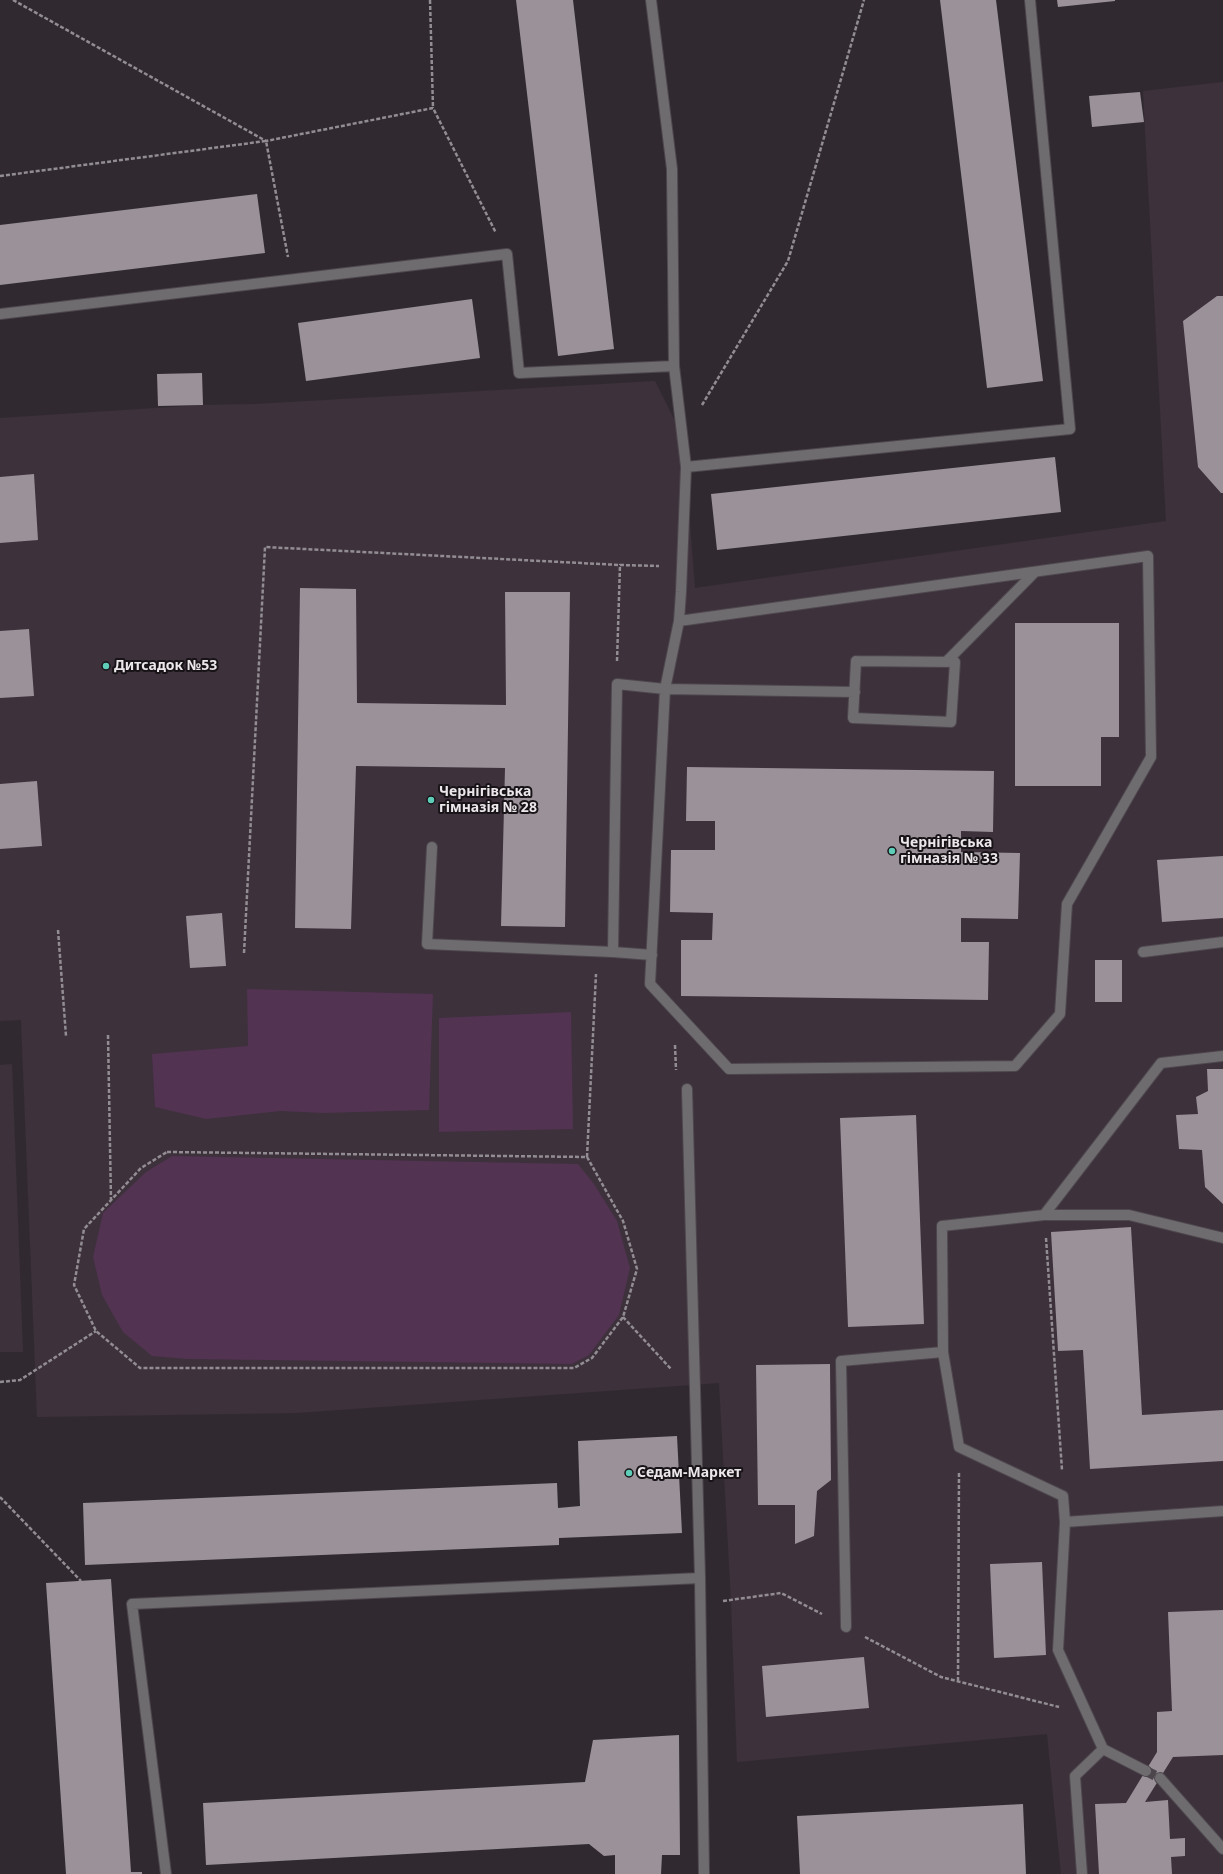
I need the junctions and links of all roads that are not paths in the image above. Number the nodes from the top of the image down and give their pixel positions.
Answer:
1 (651, 0) edge
2 (1030, 0) edge
3 (0, 314) edge
4 (674, 366) junction
5 (686, 467) junction
6 (1035, 572) junction
7 (679, 621) junction
8 (946, 662) junction
9 (665, 689) junction
10 (855, 692) junction
11 (432, 847) dead end
12 (1223, 942) edge
13 (613, 952) junction
14 (1143, 952) dead end
15 (652, 955) junction
16 (1223, 1056) edge
17 (687, 1089) dead end
18 (1044, 1215) junction
19 (1223, 1238) edge
20 (943, 1352) junction
21 (1223, 1511) edge
22 (1065, 1522) junction
23 (700, 1578) junction
24 (846, 1627) road end
25 (1103, 1749) junction
26 (1146, 1771) tunnel mouth
27 (1160, 1778) tunnel mouth
28 (1223, 1849) edge
29 (166, 1874) edge
30 (704, 1874) edge
31 (1082, 1874) edge

1 - 4 lane
2 - 5 lane
3 - 4 lane
4 - 5 lane
5 - 7 lane
6 - 7 lane
6 - 8 lane
6 - 15 lane
7 - 9 lane
8 - 10 lane
8 - 10 lane
9 - 10 lane
9 - 13 lane
9 - 15 lane
11 - 13 lane
12 - 14 lane
13 - 15 lane
16 - 18 lane
17 - 23 lane
18 - 19 lane
18 - 20 lane
20 - 22 lane
20 - 24 lane
21 - 22 lane
22 - 25 lane
23 - 29 lane
23 - 30 lane
25 - 26 lane
25 - 31 lane
27 - 28 lane

